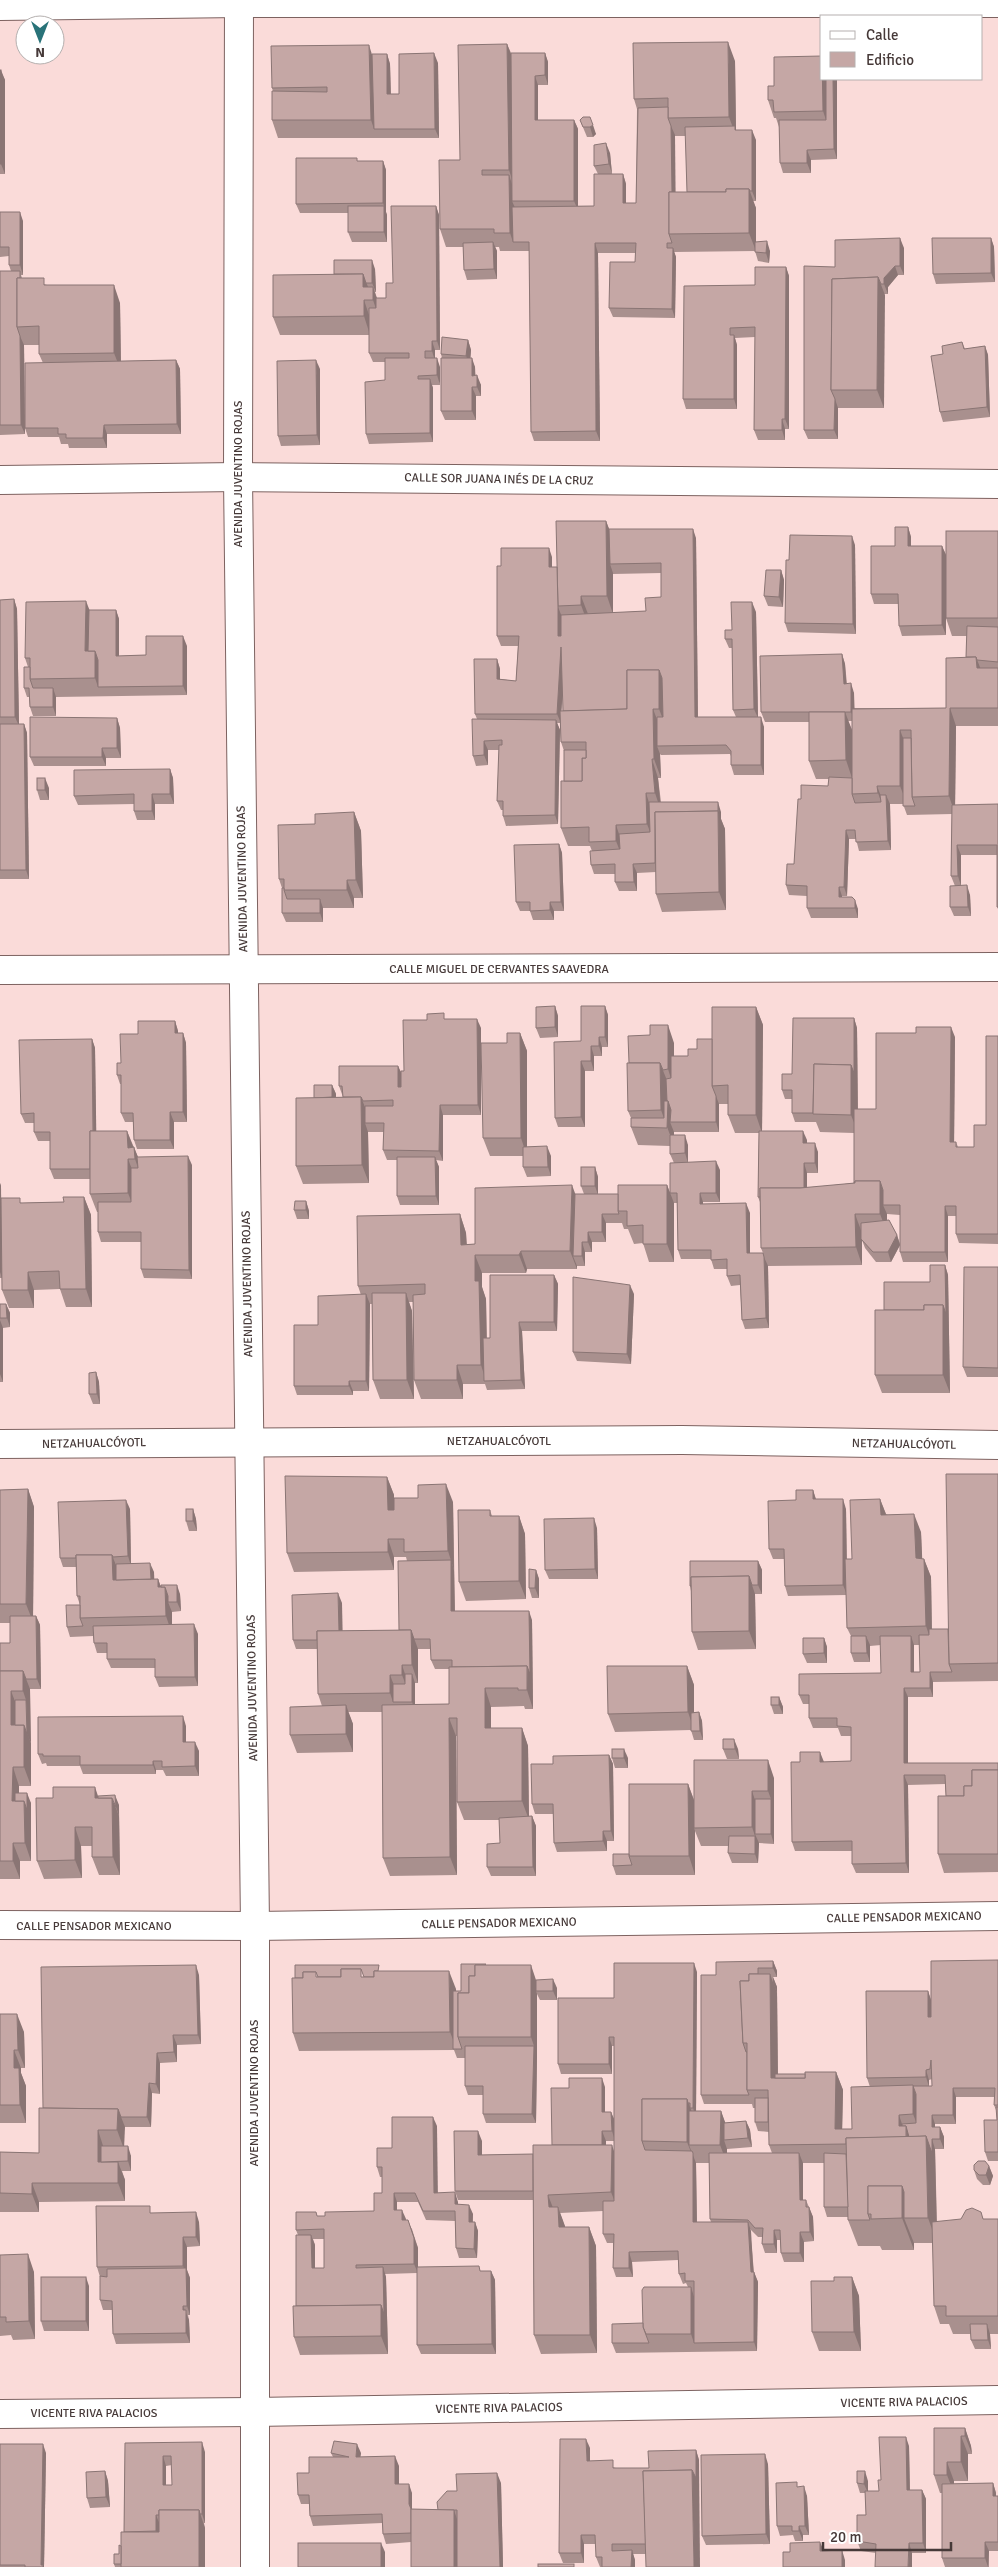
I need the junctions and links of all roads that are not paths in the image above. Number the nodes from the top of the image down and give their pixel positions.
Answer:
1 (239, 2) edge
2 (998, 3) edge
3 (0, 6) edge
4 (238, 477) junction
5 (0, 480) edge
6 (998, 484) edge
7 (998, 967) edge
8 (242, 969) junction
9 (0, 970) edge
10 (249, 1441) junction
11 (0, 1444) edge
12 (998, 1445) edge
13 (998, 1916) edge
14 (0, 1925) edge
15 (255, 1926) junction
16 (998, 2400) edge
17 (253, 2412) junction
18 (0, 2414) edge
19 (255, 2567) edge

1 - 2 street
1 - 3 street
1 - 4 street, AVENIDA JUVENTINO ROJAS
4 - 5 street, CALLE SOR JUANA INÉS DE LA CRUZ
4 - 6 street, CALLE SOR JUANA INÉS DE LA CRUZ
4 - 8 street, AVENIDA JUVENTINO ROJAS
7 - 8 street, CALLE MIGUEL DE CERVANTES SAAVEDRA
8 - 9 street, CALLE MIGUEL DE CERVANTES SAAVEDRA
8 - 10 street, AVENIDA JUVENTINO ROJAS
10 - 11 street, NETZAHUALCÓYOTL
10 - 12 street, NETZAHUALCÓYOTL
10 - 15 street, AVENIDA JUVENTINO ROJAS
13 - 15 street, CALLE PENSADOR MEXICANO
14 - 15 street, CALLE PENSADOR MEXICANO
15 - 17 street, AVENIDA JUVENTINO ROJAS
16 - 17 street, VICENTE RIVA PALACIOS
17 - 18 street, VICENTE RIVA PALACIOS
17 - 19 street, AVENIDA JUVENTINO ROJAS

